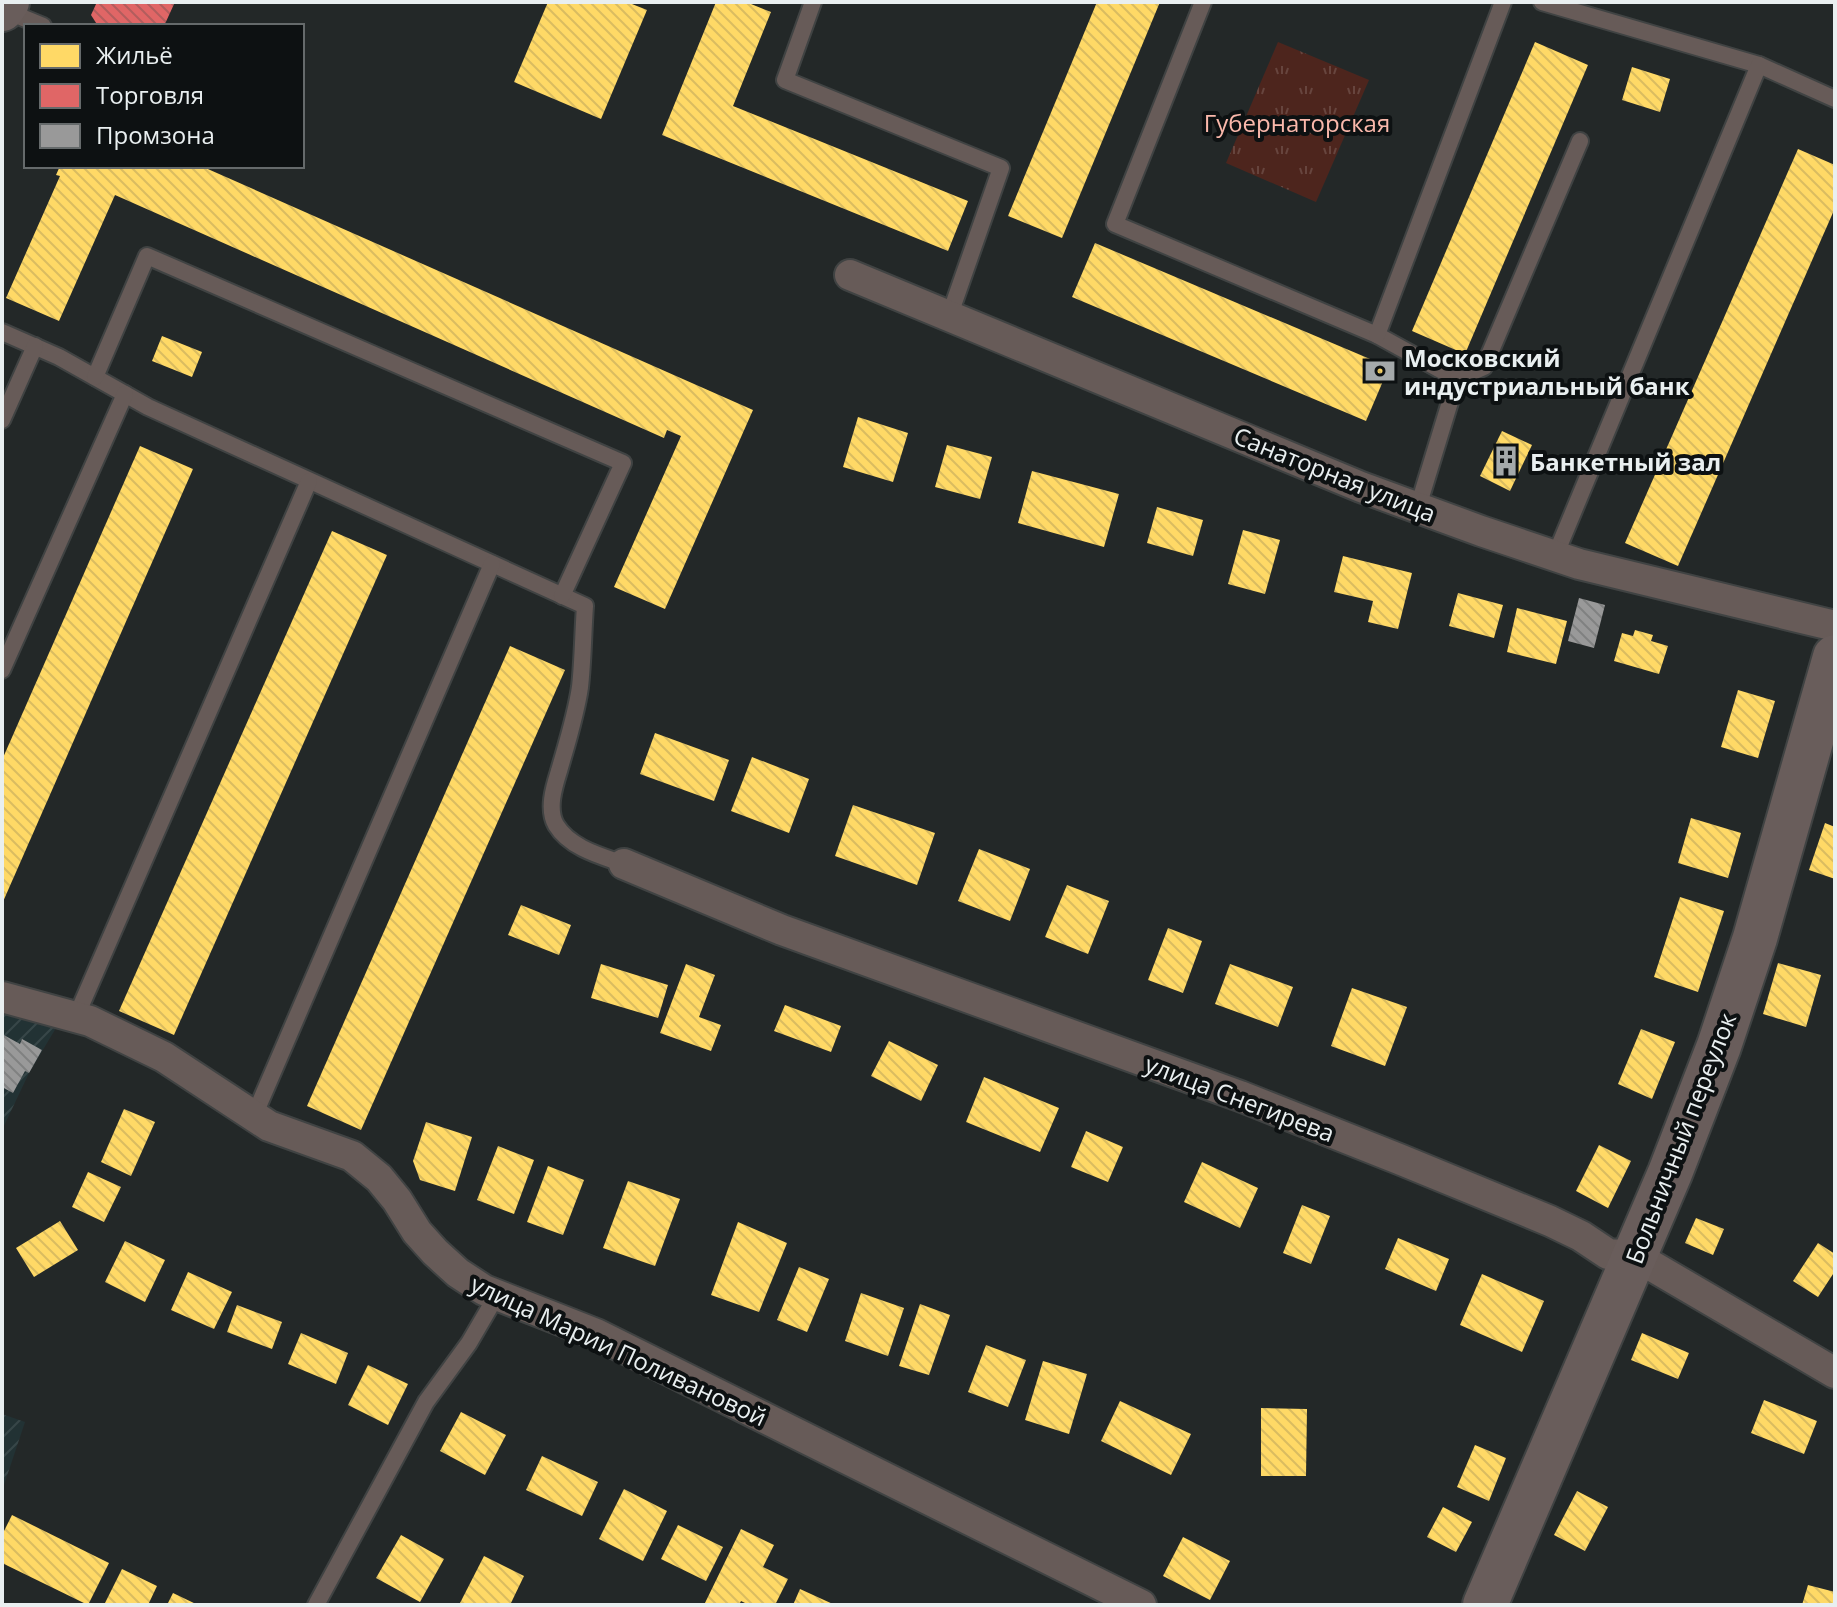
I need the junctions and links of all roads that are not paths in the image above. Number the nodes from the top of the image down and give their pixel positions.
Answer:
1 (7, 2) edge
2 (813, 2) edge
3 (1203, 2) edge
4 (1503, 2) edge
5 (1542, 2) edge
6 (2, 9) edge
7 (38, 24) edge
8 (1759, 65) junction
9 (1835, 99) edge
10 (1580, 141) dead end
11 (850, 275) dead end
12 (949, 317) junction
13 (2, 332) edge
14 (1377, 335) junction
15 (35, 346) junction
16 (95, 377) junction
17 (1457, 379) junction
18 (125, 394) junction
19 (2, 420) edge
20 (309, 481) junction
21 (1418, 507) junction
22 (1555, 556) junction
23 (492, 564) junction
24 (562, 596) junction
25 (1835, 626) edge
26 (1835, 657) edge
27 (2, 670) edge
28 (624, 864) joint
29 (2, 997) edge
30 (76, 1017) junction
31 (254, 1116) junction
32 (1635, 1256) junction
33 (497, 1295) junction
34 (1835, 1373) edge
35 (316, 1605) edge
36 (1141, 1605) edge
37 (1485, 1605) edge

1 - 6 street
2 - 12 lane
3 - 14 lane
4 - 14 lane
5 - 8 lane
6 - 7 lane
8 - 9 lane
8 - 22 lane
10 - 17 lane
11 - 12 street, Санаторная улица
12 - 21 street, Санаторная улица
13 - 15 lane
14 - 17 lane
15 - 16 lane
15 - 19 lane
16 - 18 lane
16 - 24 lane
17 - 21 lane
18 - 20 lane
18 - 27 lane
20 - 23 lane
20 - 30 lane
21 - 22 street, Санаторная улица
22 - 25 street, Санаторная улица
23 - 24 lane
23 - 31 lane
24 - 28 lane
26 - 32 street, Больничный переулок
28 - 32 street, улица Снегирева
29 - 30 street, улица Марии Поливановой
30 - 31 street, улица Марии Поливановой
31 - 33 street, улица Марии Поливановой
32 - 34 street, улица Снегирева
32 - 37 street, Больничный переулок
33 - 35 lane
33 - 36 street, улица Марии Поливановой

